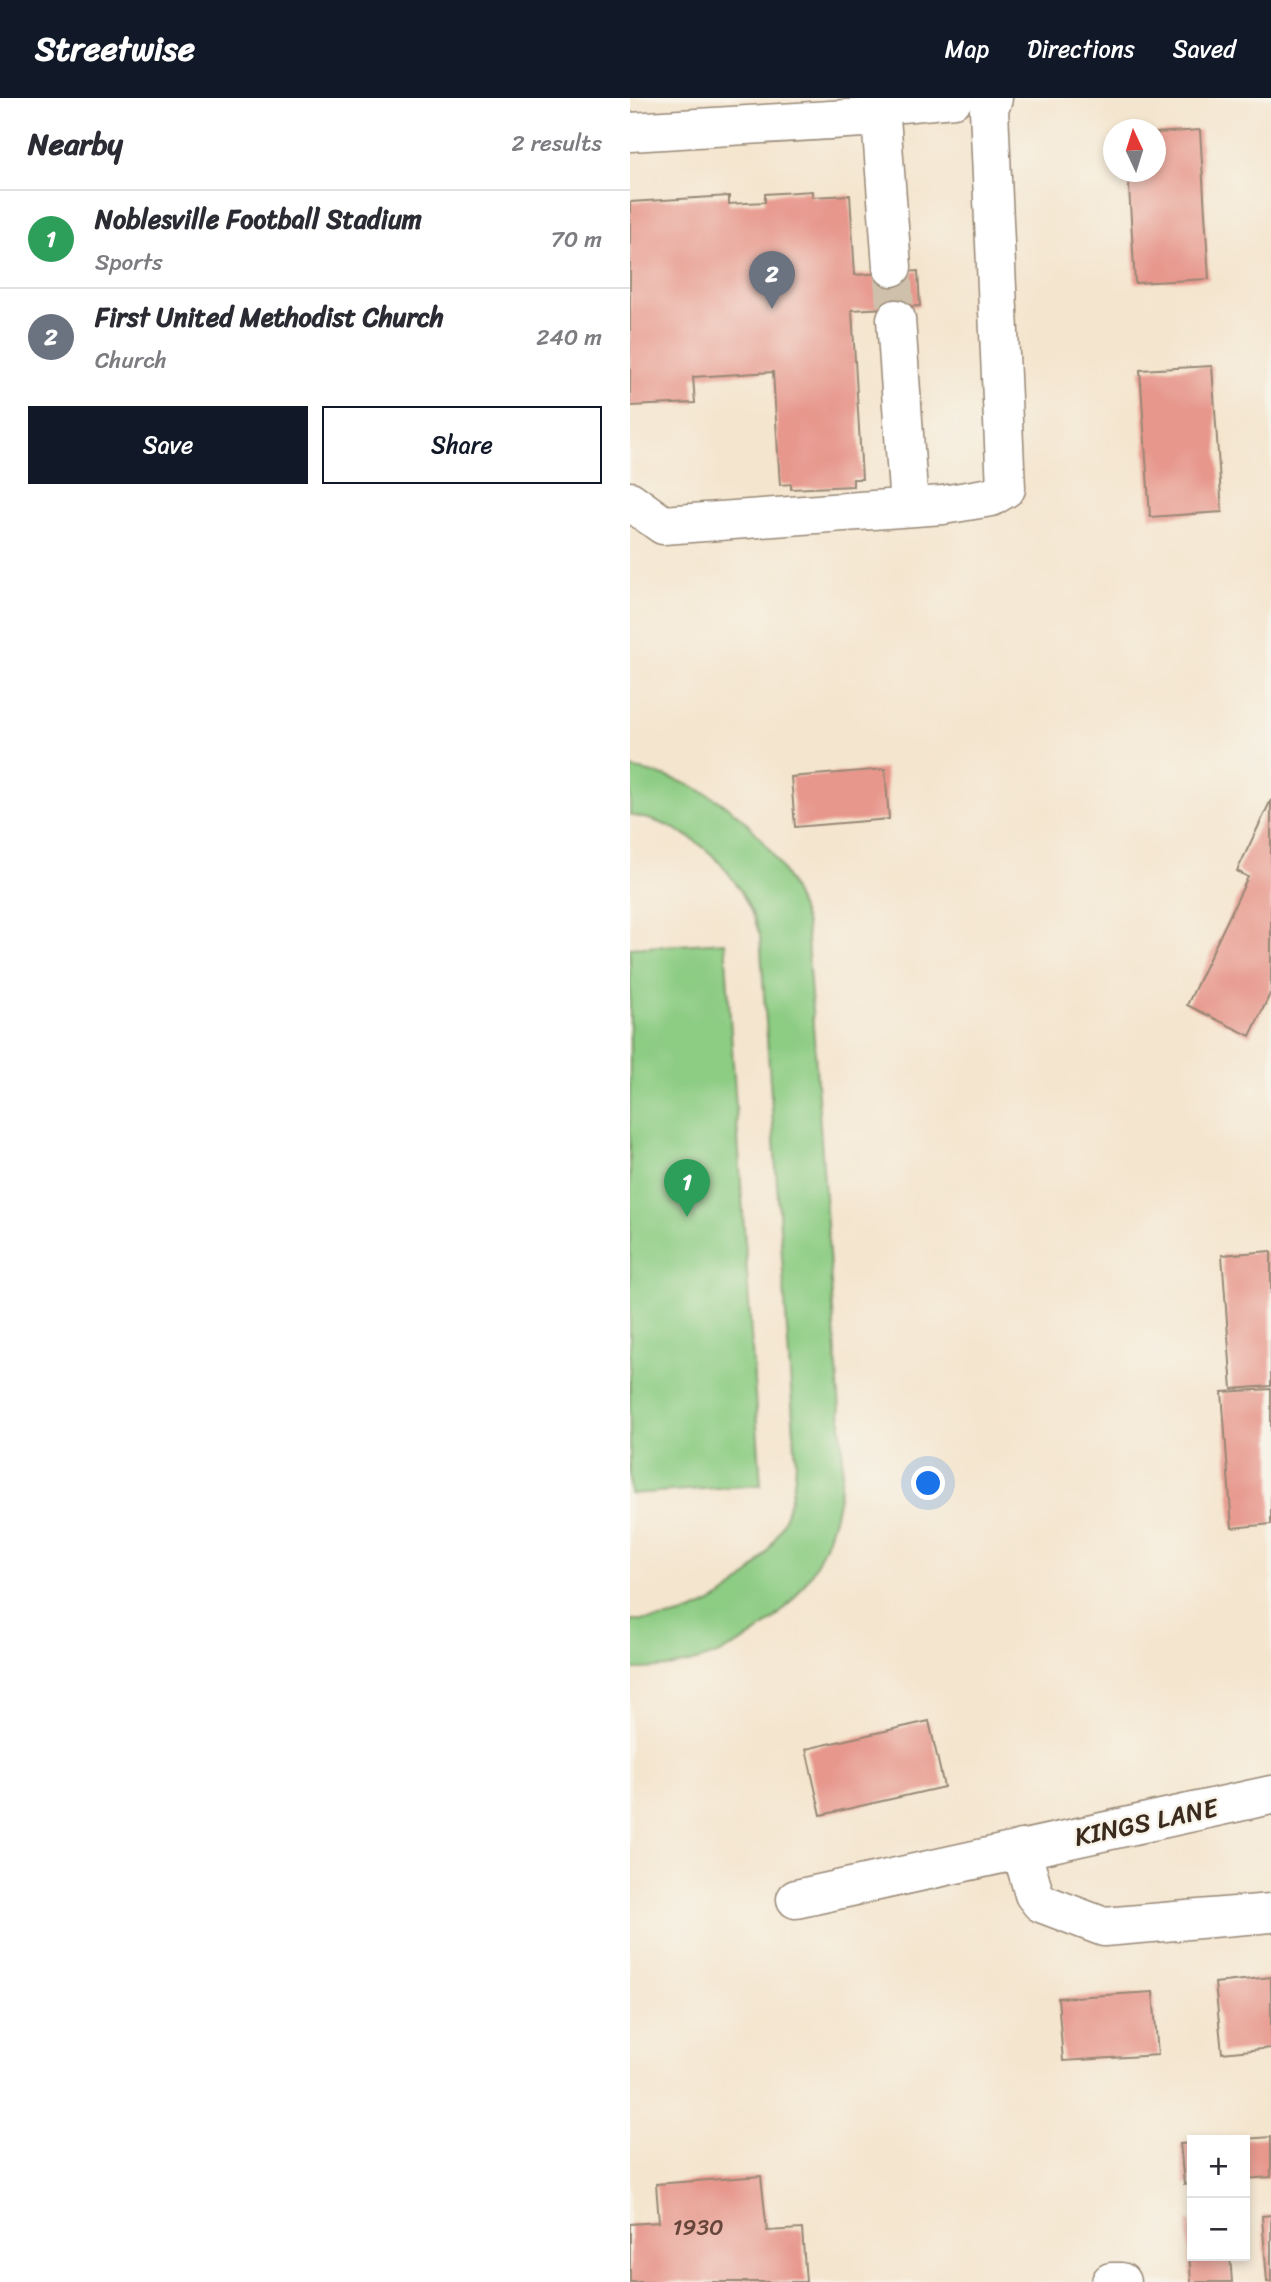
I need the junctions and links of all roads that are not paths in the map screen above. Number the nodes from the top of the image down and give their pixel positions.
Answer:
1 (954, 98) edge
2 (993, 98) edge
3 (880, 107) edge
4 (630, 132) edge
5 (892, 267) tunnel mouth
6 (896, 319) tunnel mouth
7 (630, 501) edge
8 (909, 507) junction
9 (1271, 1795) edge
10 (1021, 1849) junction
11 (796, 1899) dead end
12 (1271, 1913) edge
13 (1111, 2282) edge
14 (1121, 2282) edge

1 - 3 street
2 - 8 street
3 - 4 street
3 - 5 street
6 - 8 street
7 - 8 street
9 - 10 street, KINGS LANE
10 - 11 street, KINGS LANE
10 - 12 street
13 - 14 street

